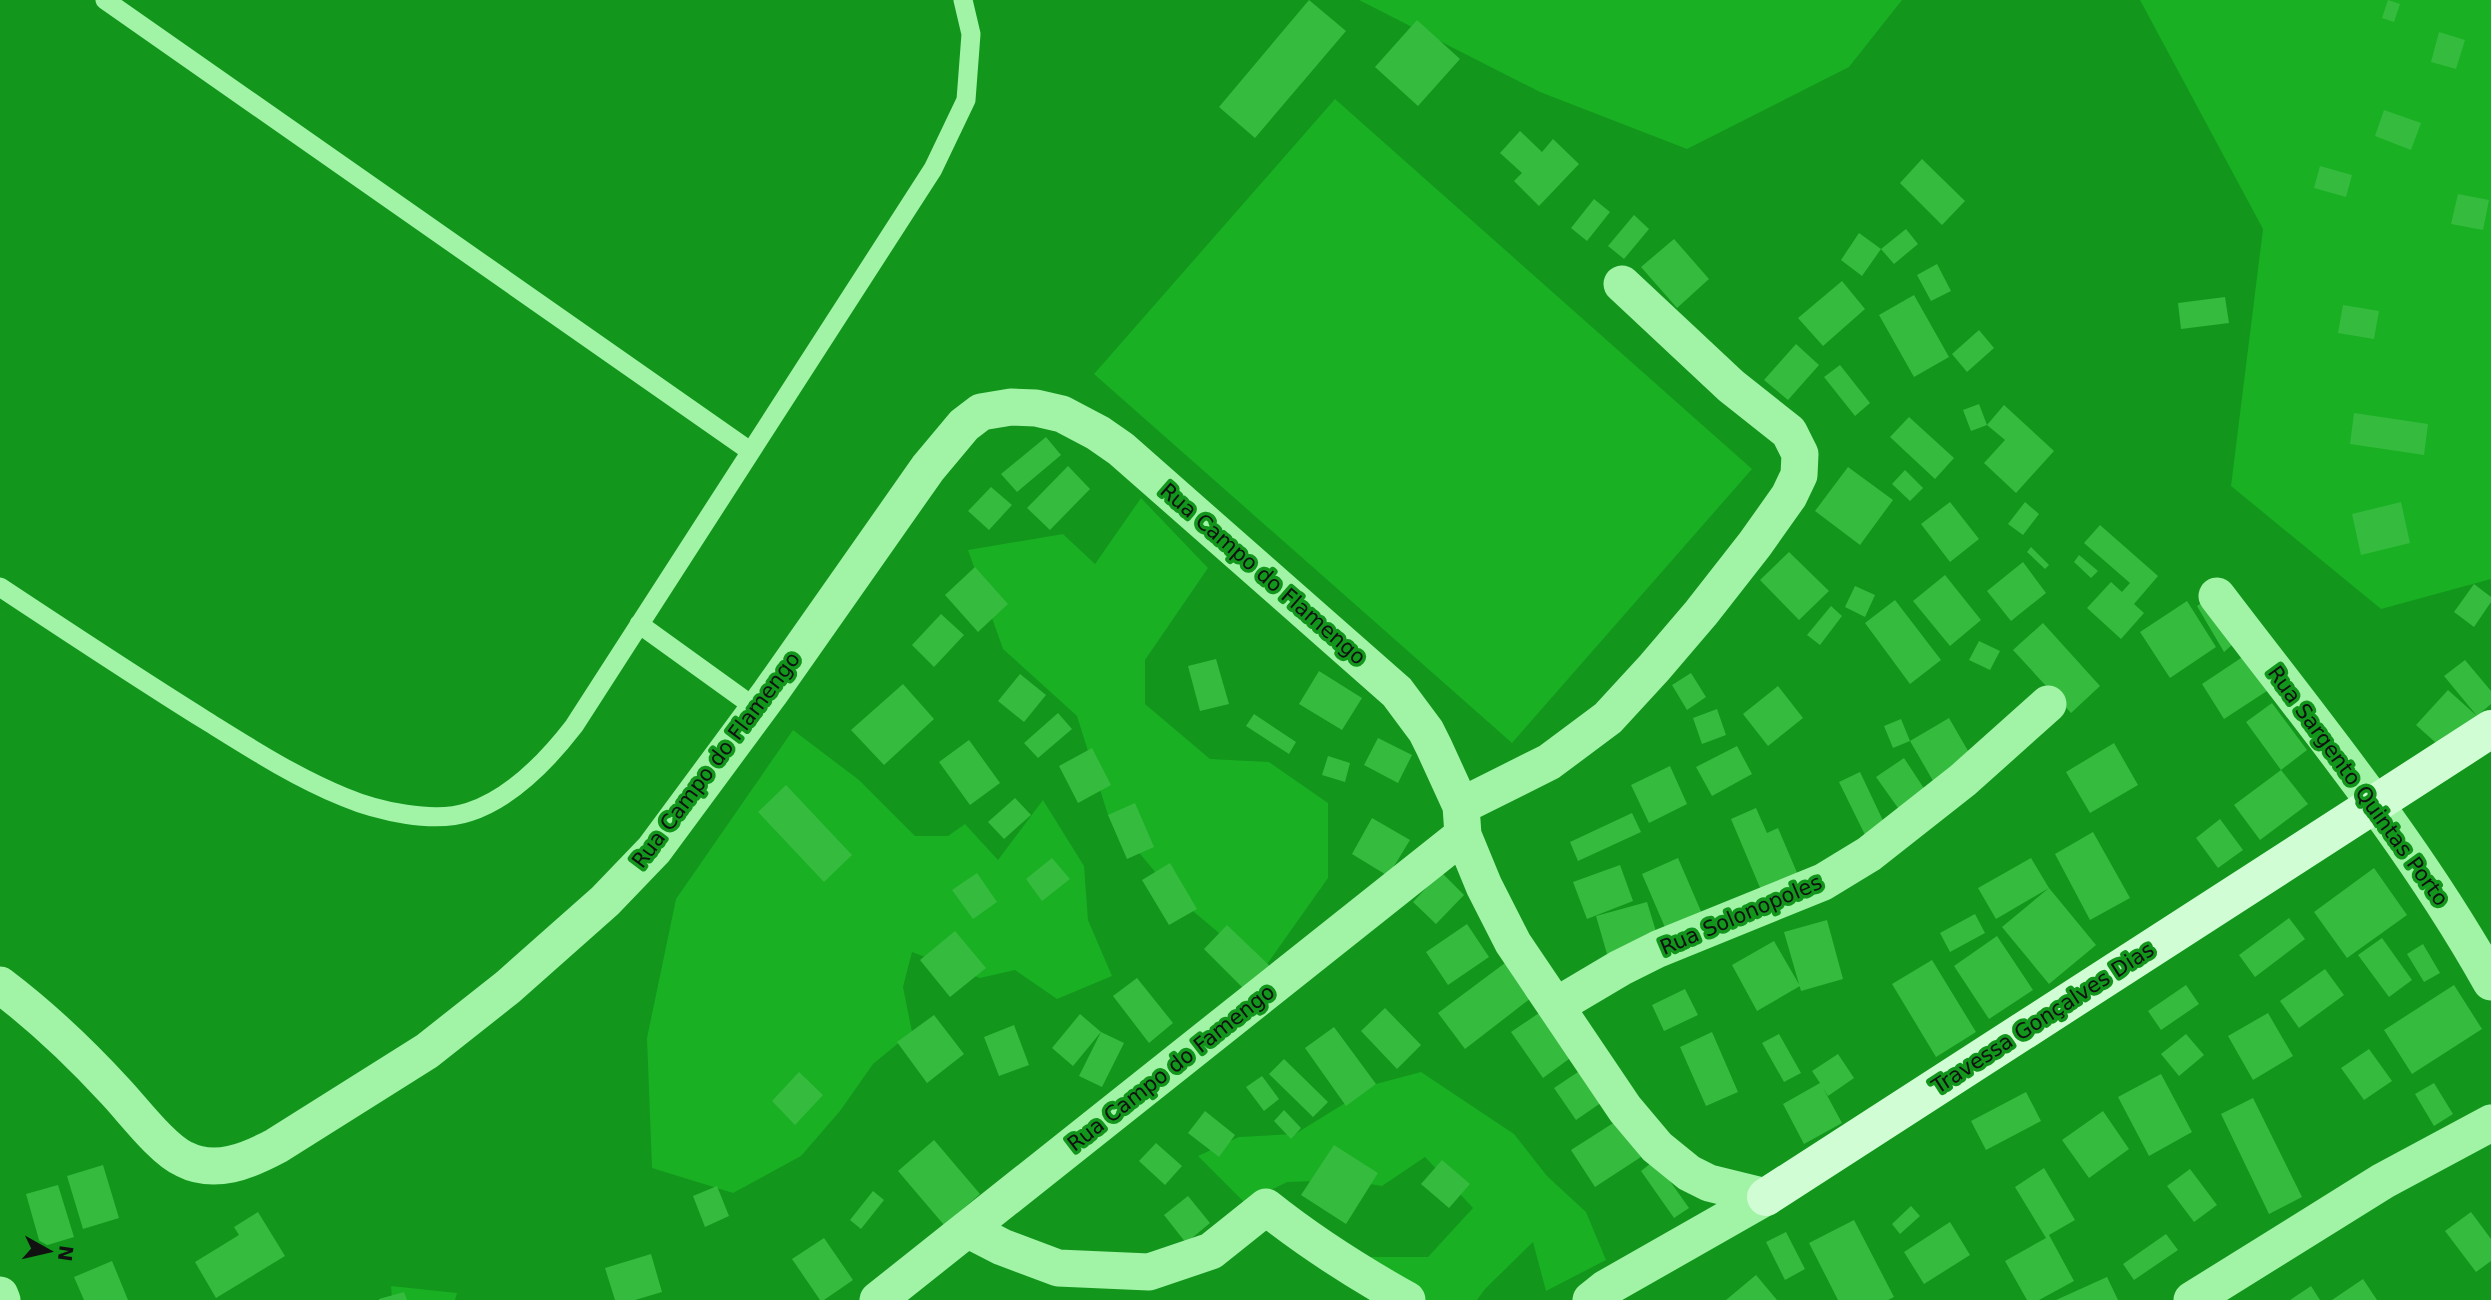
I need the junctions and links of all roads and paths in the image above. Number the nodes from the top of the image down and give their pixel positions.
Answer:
1 (105, 0) edge
2 (963, 0) edge
3 (1622, 284) dead end
4 (750, 451) junction
5 (0, 587) edge
6 (2217, 596) dead end
7 (639, 624) junction
8 (2048, 704) dead end
9 (757, 709) junction
10 (2491, 729) edge
11 (2375, 804) junction
12 (1462, 821) junction
13 (2491, 982) edge
14 (0, 985) edge
15 (1556, 1006) junction
16 (2491, 1124) edge
17 (1766, 1197) junction
18 (967, 1230) junction
19 (0, 1295) edge
20 (2, 1300) edge
21 (878, 1300) edge
22 (1407, 1300) edge
23 (1591, 1300) edge
24 (2192, 1300) edge

1 - 4 lane
2 - 4 lane
3 - 12 street
4 - 7 lane
5 - 7 lane
6 - 11 street, Rua Sargento Quintas Porto
7 - 9 lane
8 - 15 street, Rua Solonopoles
9 - 12 street, Rua Campo do Flamengo
9 - 14 street, Rua Campo do Flamengo
10 - 11 street, Travessa Gonçalves Dias
11 - 13 street, Rua Sargento Quintas Porto
11 - 17 street, Travessa Gonçalves Dias
12 - 15 street, Rua Campo do Flamengo
12 - 18 street, Rua Campo do Famengo
15 - 17 street, Rua Campo do Flamengo
16 - 24 street
17 - 23 street, Travessa Gonçalves Dias
18 - 21 street, Rua Campo do Famengo
18 - 22 street
19 - 20 street

